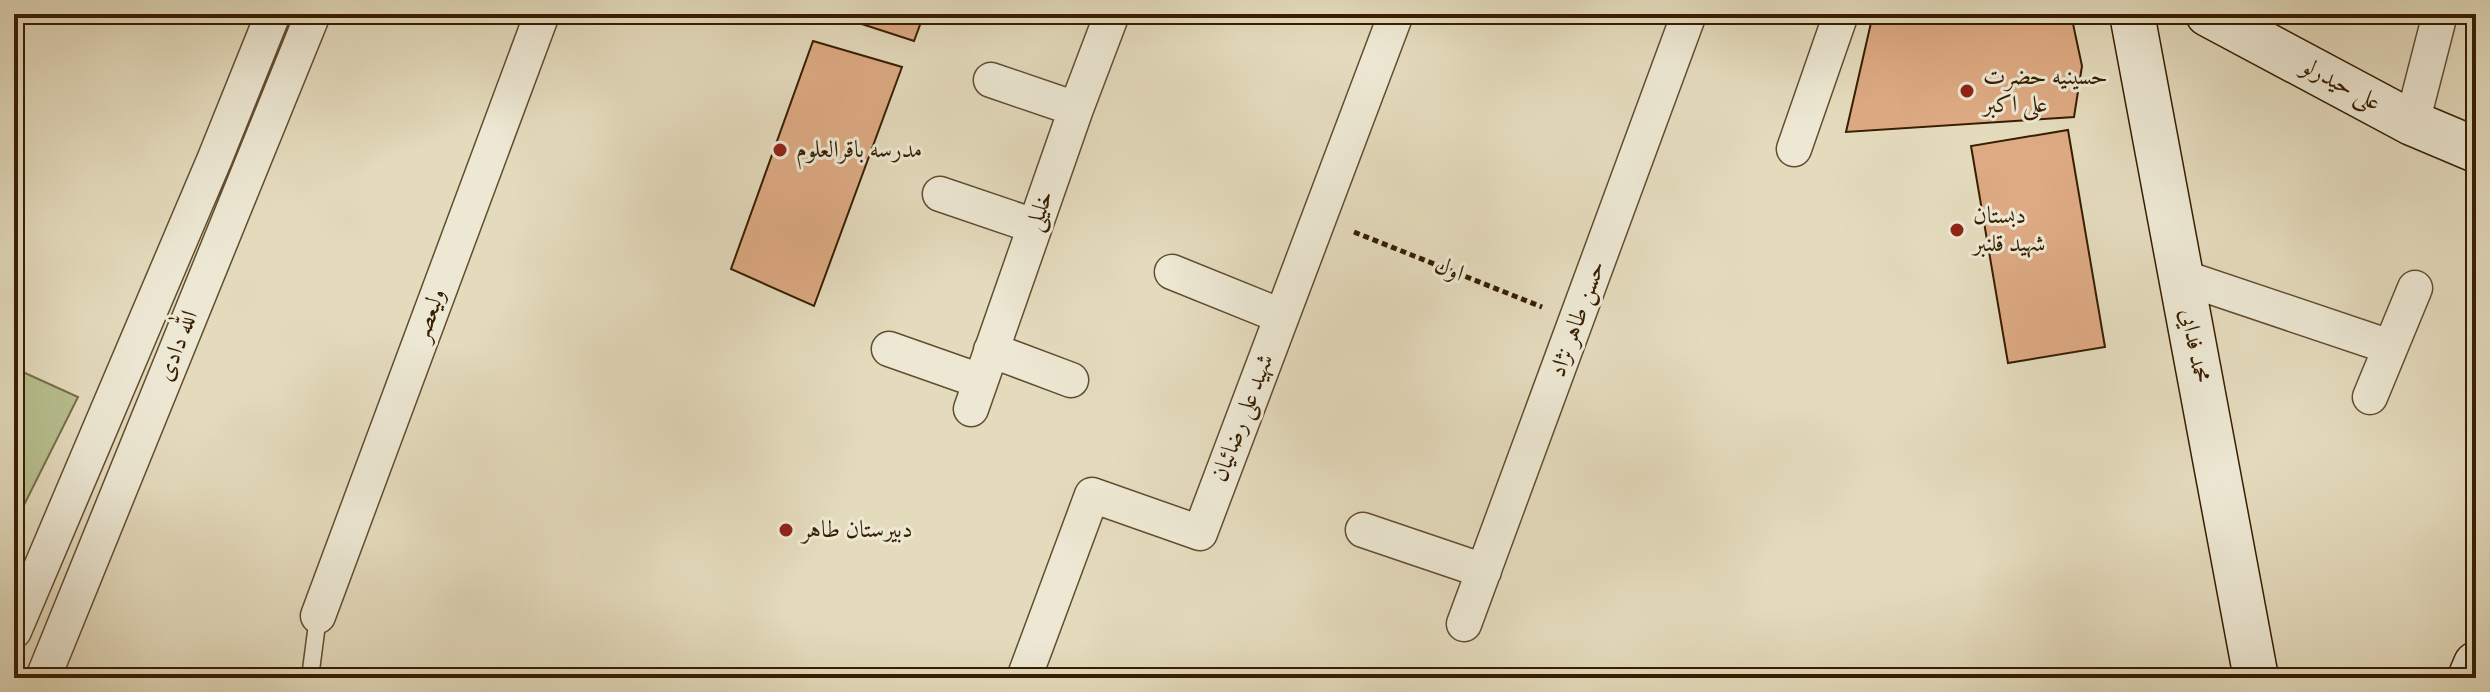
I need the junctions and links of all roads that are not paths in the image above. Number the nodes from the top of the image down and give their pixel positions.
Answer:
1 (273, 14) edge
2 (313, 14) edge
3 (542, 14) edge
4 (1112, 14) edge
5 (1396, 14) edge
6 (1689, 14) edge
7 (1841, 14) edge
8 (2132, 14) edge
9 (2208, 14) edge
10 (2440, 14) edge
11 (991, 80) dead end
12 (1076, 109) junction
13 (2412, 123) junction
14 (1794, 149) dead end
15 (2476, 150) edge
16 (940, 194) dead end
17 (1034, 226) junction
18 (1172, 272) dead end
19 (2182, 277) junction
20 (2415, 288) dead end
21 (1281, 316) junction
22 (2390, 347) junction
23 (889, 349) dead end
24 (981, 380) junction
25 (1071, 380) dead end
26 (2370, 397) dead end
27 (1363, 530) dead end
28 (1484, 571) junction
29 (318, 616) joint
30 (1464, 624) dead end
31 (14, 631) edge
32 (2476, 664) edge
33 (43, 678) edge
34 (310, 678) edge
35 (1024, 678) edge
36 (2256, 678) edge
37 (2470, 678) edge

1 - 31 street, الله دادی
2 - 33 street, الله دادی
3 - 29 street, ولیعصر
4 - 12 street, خلیلی
5 - 21 street, شهید علی رضائیان
6 - 28 street, حسن طاهر نژاد
7 - 14 street
8 - 19 street, محمد فدایی
9 - 13 street, علی حیدرلو
10 - 13 street
11 - 12 street
12 - 17 street, خلیلی
13 - 15 street, علی حیدرلو
16 - 17 street
17 - 24 street, خلیلی
18 - 21 street
19 - 22 street
19 - 36 street, محمد فدایی
20 - 22 street
21 - 35 street, شهید علی رضائیان
22 - 26 street
23 - 24 street
24 - 25 street
27 - 28 street
28 - 30 street, حسن طاهر نژاد
29 - 34 lane
32 - 37 street

